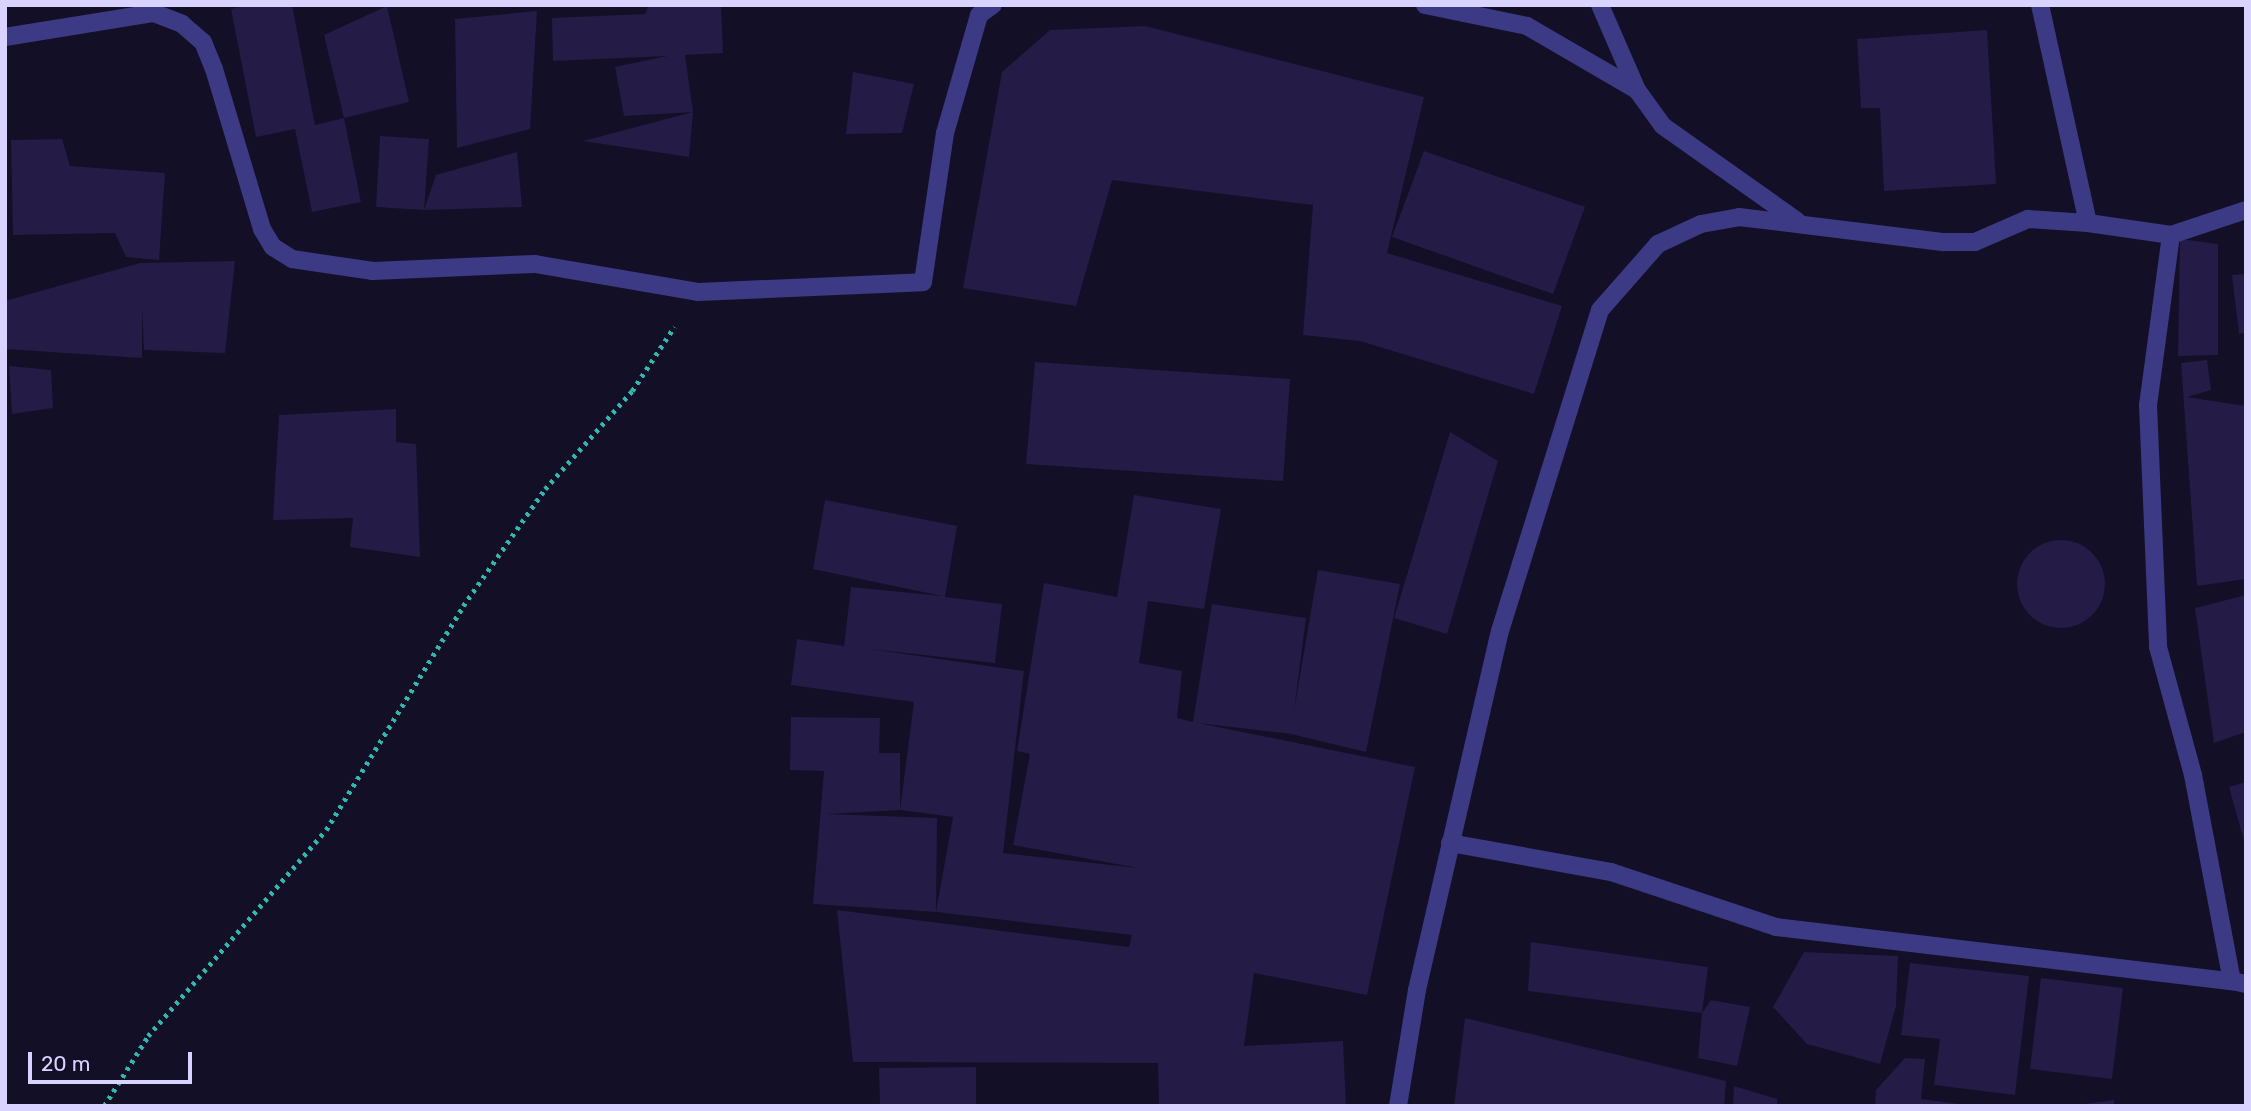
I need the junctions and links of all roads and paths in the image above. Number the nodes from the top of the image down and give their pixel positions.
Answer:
1 (170, 5) edge
2 (993, 5) edge
3 (1425, 5) edge
4 (1600, 5) edge
5 (2040, 5) edge
6 (153, 13) junction
7 (5, 37) edge
8 (1637, 90) junction
9 (2246, 210) edge
10 (1797, 221) junction
11 (2088, 223) junction
12 (2171, 235) junction
13 (698, 292) junction
14 (1450, 843) junction
15 (2239, 982) edge
16 (104, 1106) edge
17 (1398, 1106) edge

1 - 6 street
2 - 13 street
3 - 8 street
4 - 8 street
5 - 11 street
6 - 7 street
6 - 13 street
8 - 10 street
9 - 12 street
10 - 11 street
10 - 14 street
11 - 12 street
12 - 15 street
13 - 16 path
14 - 15 street
14 - 17 street

